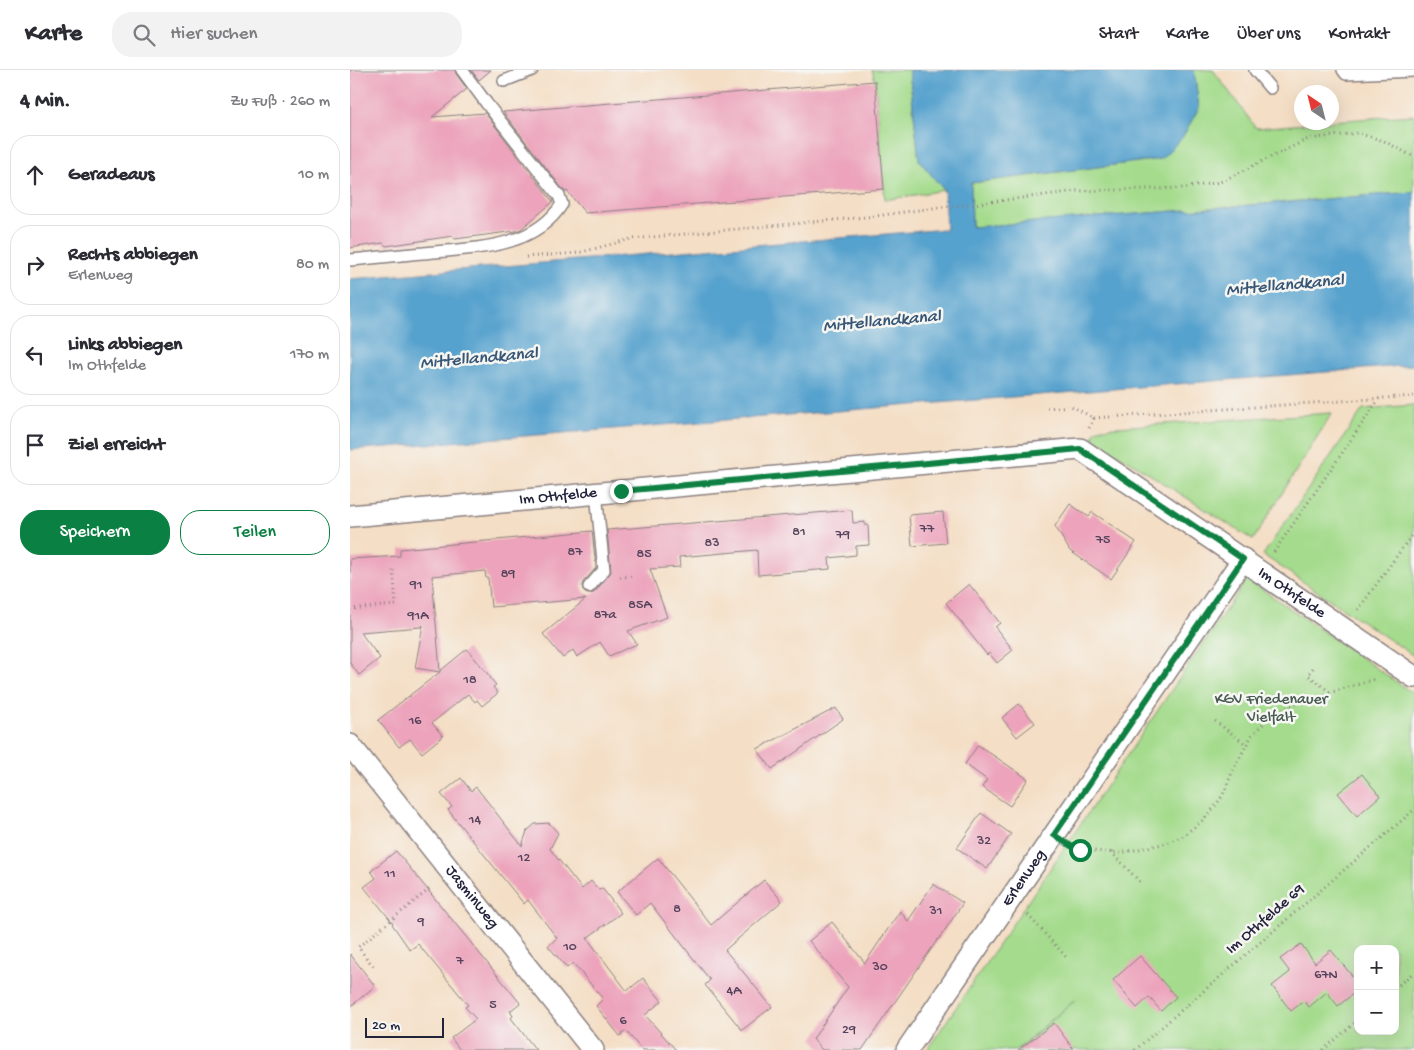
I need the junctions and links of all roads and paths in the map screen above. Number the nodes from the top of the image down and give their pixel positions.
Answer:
1 (462, 70) edge
2 (532, 70) edge
3 (1255, 70) edge
4 (1343, 70) edge
5 (1414, 71) edge
6 (504, 81) dead end
7 (1270, 88) dead end
8 (1414, 157) edge
9 (518, 258) dead end
10 (350, 260) edge
11 (1414, 396) edge
12 (1378, 399) junction
13 (1047, 408) dead end
14 (596, 493) junction
15 (350, 516) edge
16 (1414, 532) edge
17 (1243, 559) junction
18 (393, 568) dead end
19 (1261, 571) junction
20 (590, 587) dead end
21 (350, 609) edge
22 (1343, 629) junction
23 (1313, 668) dead end
24 (1409, 673) edge
25 (1331, 692) junction
26 (1215, 721) dead end
27 (350, 745) edge
28 (1246, 745) junction
29 (1414, 810) edge
30 (1054, 835) junction
31 (1111, 852) junction
32 (451, 872) junction
33 (1140, 882) dead end
34 (1012, 897) junction
35 (1066, 957) dead end
36 (373, 966) dead end
37 (1414, 972) edge
38 (1399, 985) edge
39 (1354, 1023) edge
40 (589, 1049) edge
41 (907, 1050) edge
42 (1135, 1050) edge
43 (1323, 1050) edge

1 - 10 lane
2 - 6 lane
3 - 7 lane
4 - 5 lane
8 - 9 path
11 - 12 path
12 - 13 path
12 - 19 path
14 - 15 street, Im Othfelde
14 - 17 street, Im Othfelde
14 - 20 lane
16 - 22 path
17 - 19 street, Im Othfelde
17 - 30 street, Erlenweg
18 - 21 path
19 - 22 street, Im Othfelde
22 - 24 street, Im Othfelde
23 - 25 path
24 - 25 path
25 - 28 path
26 - 28 path
27 - 32 street, Jasminweg
28 - 31 path
29 - 42 path, Im Othfelde 69
30 - 31 path
30 - 34 street, Erlenweg
31 - 33 path
32 - 36 path
32 - 40 street, Jasminweg
34 - 35 path
34 - 41 street, Erlenweg
37 - 38 path
39 - 43 path

